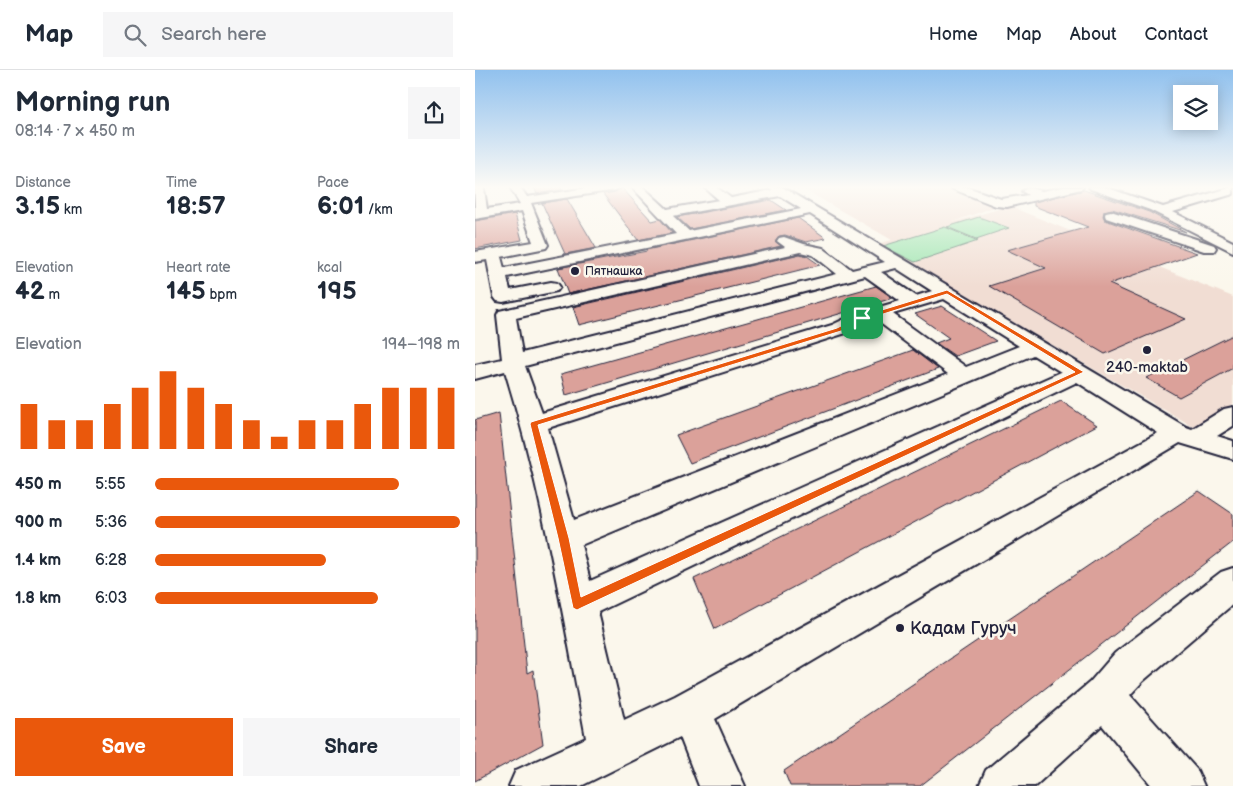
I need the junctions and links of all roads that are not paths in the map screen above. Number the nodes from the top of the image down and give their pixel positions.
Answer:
1 (528, 220) edge
2 (670, 220) edge
3 (766, 220) edge
4 (830, 220) edge
5 (1126, 220) edge
6 (1181, 220) edge
7 (759, 222) junction
8 (1233, 236) edge
9 (687, 237) junction
10 (781, 240) junction
11 (1219, 240) junction
12 (800, 248) junction
13 (1233, 248) edge
14 (1233, 253) edge
15 (493, 254) junction
16 (475, 257) edge
17 (899, 263) junction
18 (498, 274) junction
19 (618, 274) dead end
20 (859, 274) junction
21 (570, 284) dead end
22 (947, 292) junction
23 (914, 302) junction
24 (505, 306) junction
25 (879, 313) junction
26 (1036, 346) junction
27 (513, 362) junction
28 (475, 372) edge
29 (1080, 372) junction
30 (964, 376) junction
31 (1233, 415) edge
32 (534, 424) junction
33 (1185, 436) junction
34 (1233, 450) edge
35 (563, 538) junction
36 (1233, 583) edge
37 (577, 604) junction
38 (1104, 696) junction
39 (690, 711) junction
40 (610, 750) junction
41 (532, 786) edge
42 (722, 786) edge
43 (1002, 786) edge
44 (1181, 786) edge

1 - 15 street
2 - 9 street
3 - 7 street
4 - 17 street
5 - 14 street
6 - 11 street
7 - 9 street
7 - 10 street
8 - 11 street
9 - 18 street
10 - 12 street
10 - 19 street
11 - 13 street
12 - 20 street
12 - 24 street
15 - 16 street
15 - 18 street
17 - 20 street
17 - 22 street
18 - 24 street
20 - 23 street
20 - 27 street
21 - 24 street
22 - 23 street
22 - 26 street
23 - 25 street
24 - 27 street
25 - 30 street
25 - 32 street
26 - 29 street
26 - 30 street
27 - 28 street
27 - 32 street
29 - 33 street
29 - 37 street
30 - 35 street
31 - 33 street
32 - 35 street
33 - 34 street
33 - 39 street
35 - 37 street
36 - 38 street
37 - 40 street
38 - 43 street
38 - 44 street
39 - 40 street
39 - 42 street
40 - 41 street

